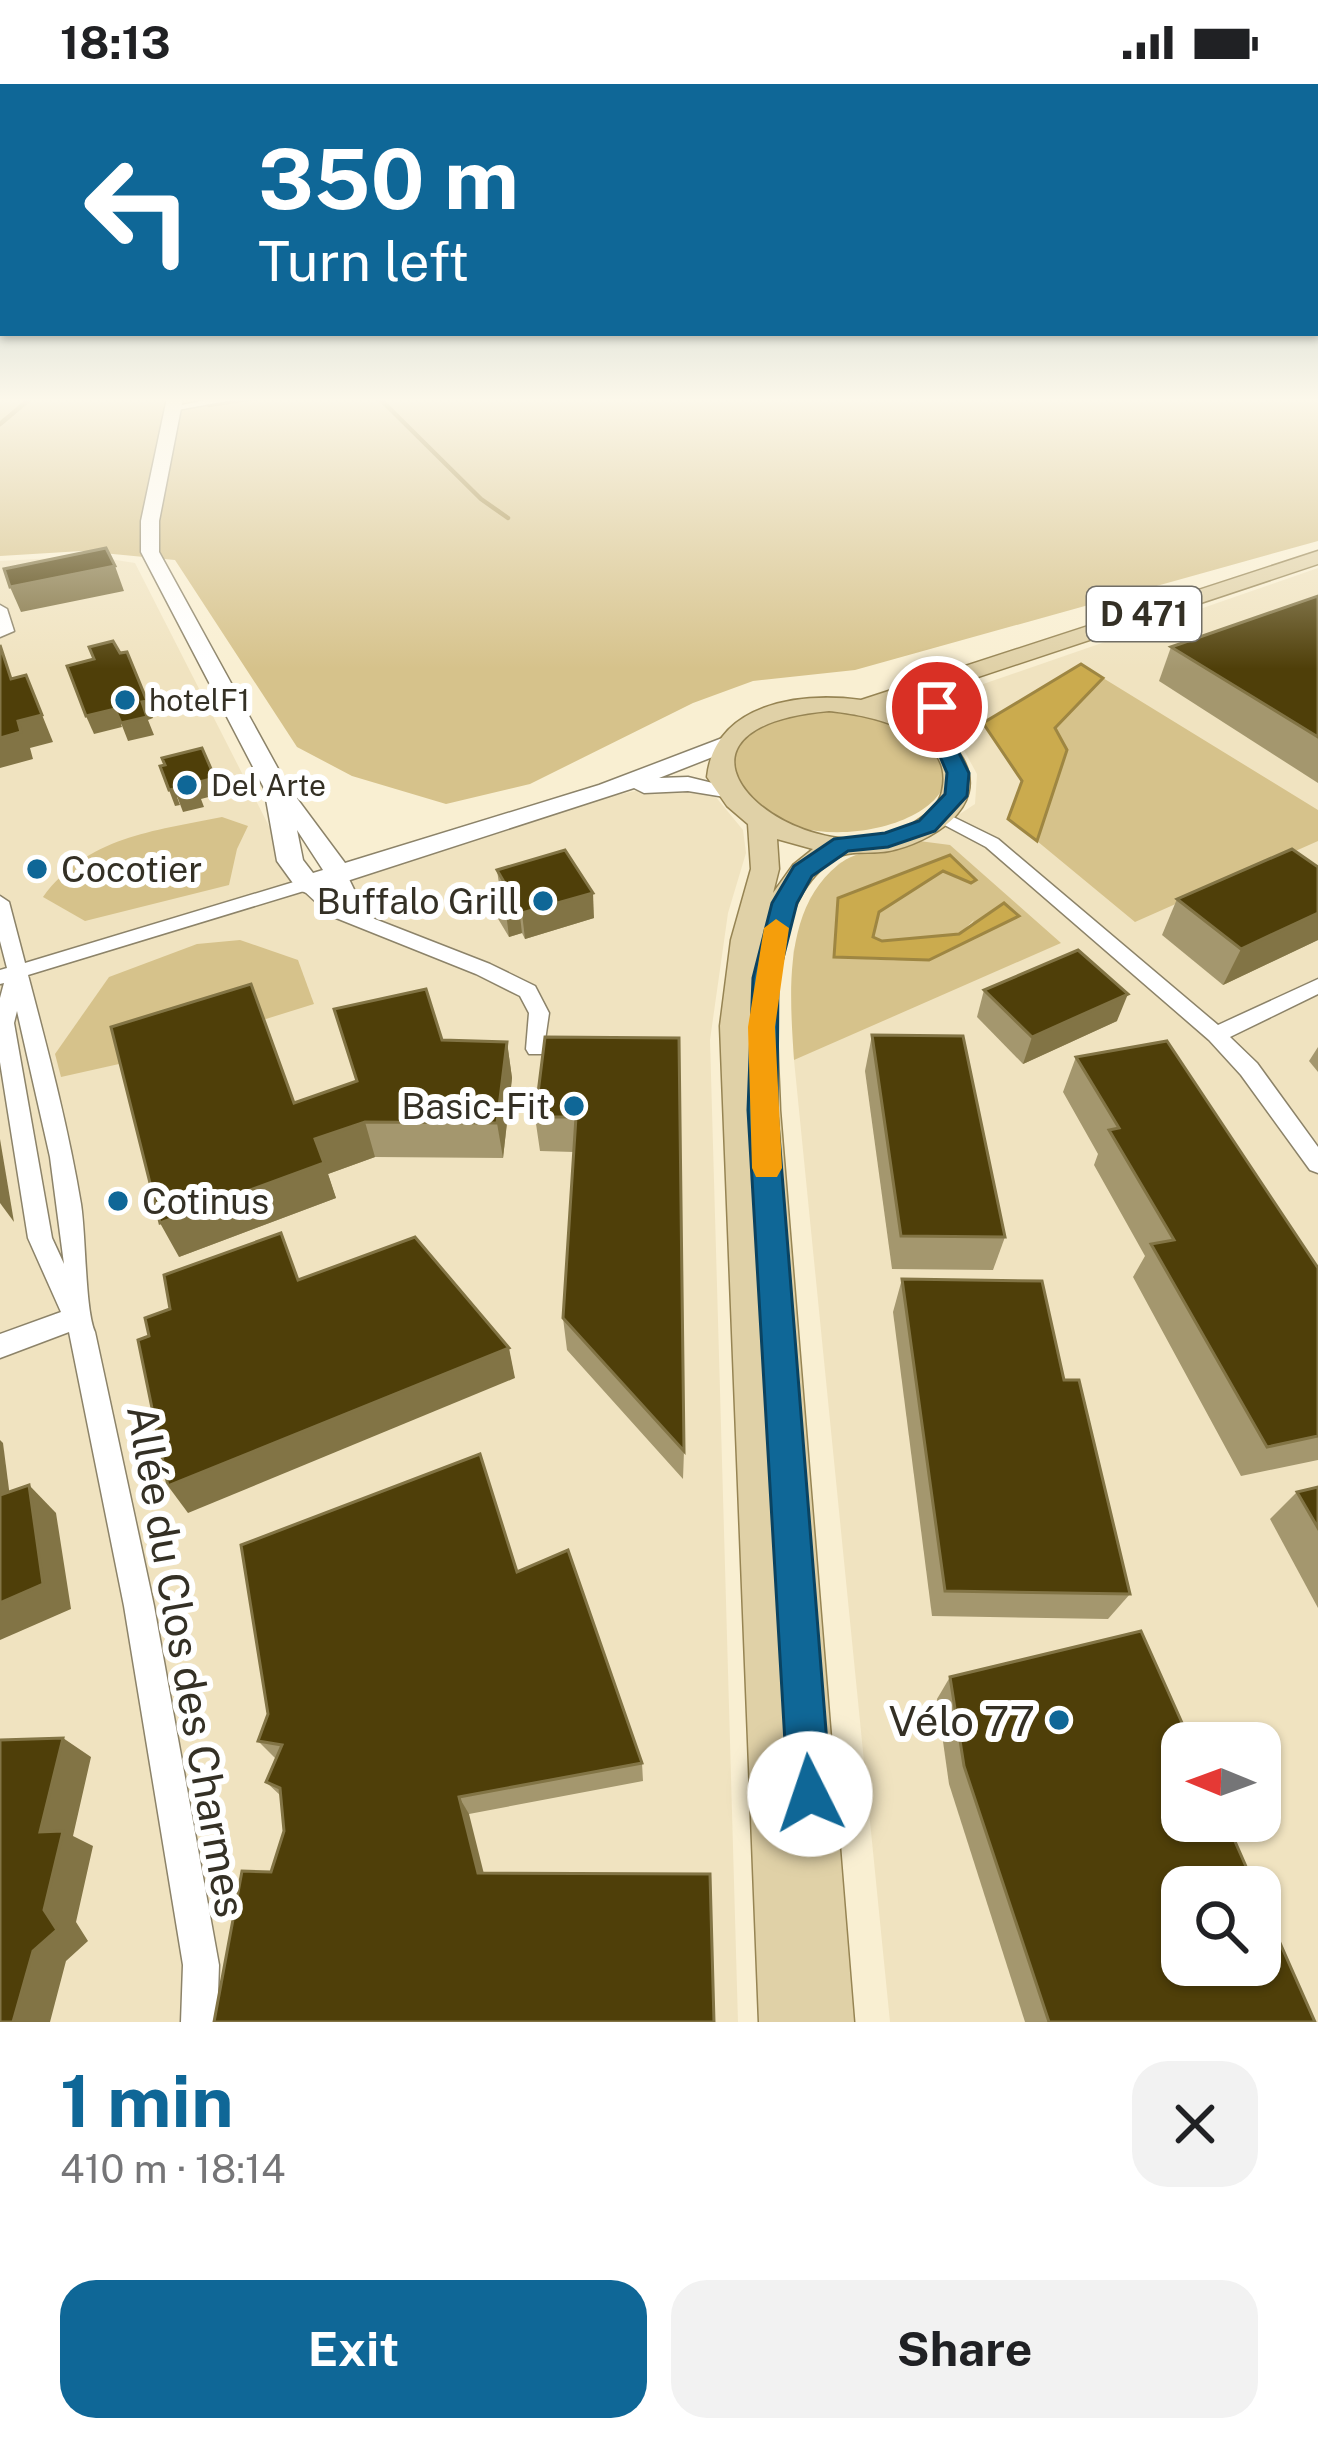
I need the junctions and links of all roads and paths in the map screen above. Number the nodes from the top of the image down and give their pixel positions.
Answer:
1 (156, 488) edge
2 (1318, 557) edge
3 (0, 609) edge
4 (0, 632) edge
5 (972, 674) junction
6 (864, 707) junction
7 (928, 733) junction
8 (725, 744) junction
9 (276, 788) junction
10 (608, 790) junction
11 (728, 794) junction
12 (941, 816) junction
13 (762, 823) junction
14 (842, 844) junction
15 (325, 849) junction
16 (390, 859) junction
17 (338, 875) junction
18 (307, 884) junction
19 (0, 902) edge
20 (360, 921) junction
21 (8, 975) edge
22 (1318, 986) edge
23 (1216, 1035) junction
24 (536, 1049) dead end
25 (1318, 1164) edge
26 (78, 1317) junction
27 (0, 1346) edge
28 (199, 2022) edge
29 (787, 2022) edge
30 (826, 2022) edge

1 - 9 main road
2 - 5 main road, D 471
3 - 4 street
5 - 6 main road, D 471
5 - 7 main road, D 471
6 - 7 main road
6 - 8 main road
7 - 12 main road
8 - 10 main road
8 - 11 main road
9 - 15 main road
9 - 18 main road
10 - 11 main road
10 - 16 main road
11 - 13 main road
12 - 14 main road
12 - 23 street
13 - 14 main road
13 - 29 main road
14 - 30 main road
15 - 16 main road
15 - 17 main road
16 - 17 main road
17 - 18 main road
17 - 20 street
18 - 20 street
18 - 21 street
19 - 21 street, Allée du Clos des Charmes
20 - 24 street
21 - 26 street, Allée du Clos des Charmes
21 - 26 street, Allée du Clos des Charmes
22 - 23 street
23 - 25 street
26 - 27 street
26 - 28 street, Allée du Clos des Charmes

